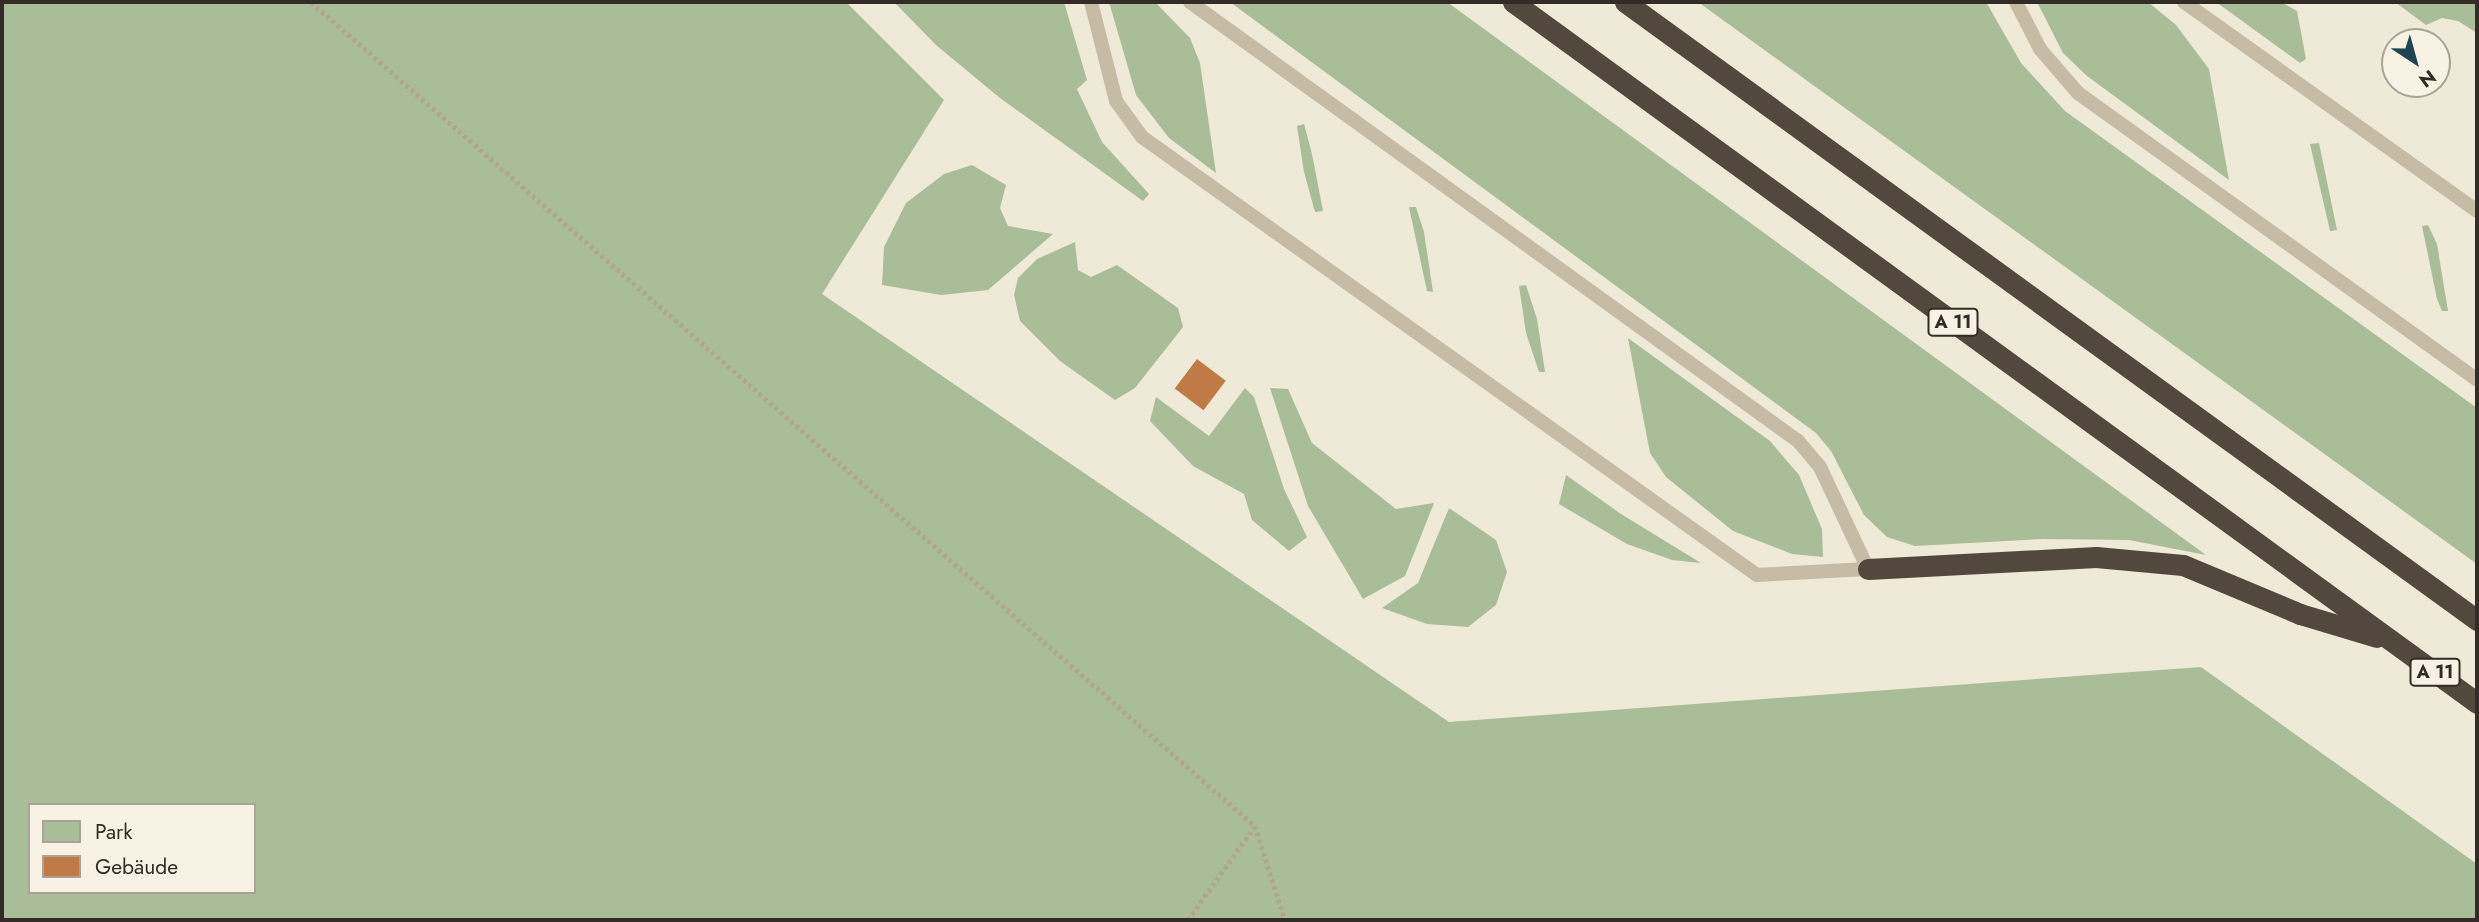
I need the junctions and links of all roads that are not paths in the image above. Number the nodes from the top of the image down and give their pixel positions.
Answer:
1 (1091, 2) edge
2 (1190, 2) edge
3 (1513, 2) edge
4 (1625, 2) edge
5 (2016, 2) edge
6 (2184, 2) edge
7 (2477, 211) edge
8 (2477, 380) edge
9 (1868, 569) junction
10 (2477, 621) edge
11 (2392, 641) junction
12 (2477, 703) edge

1 - 9 lane
2 - 9 lane
3 - 11 highway, A 11
4 - 10 highway
5 - 8 lane
6 - 7 lane
9 - 11 highway
11 - 12 highway, A 11

